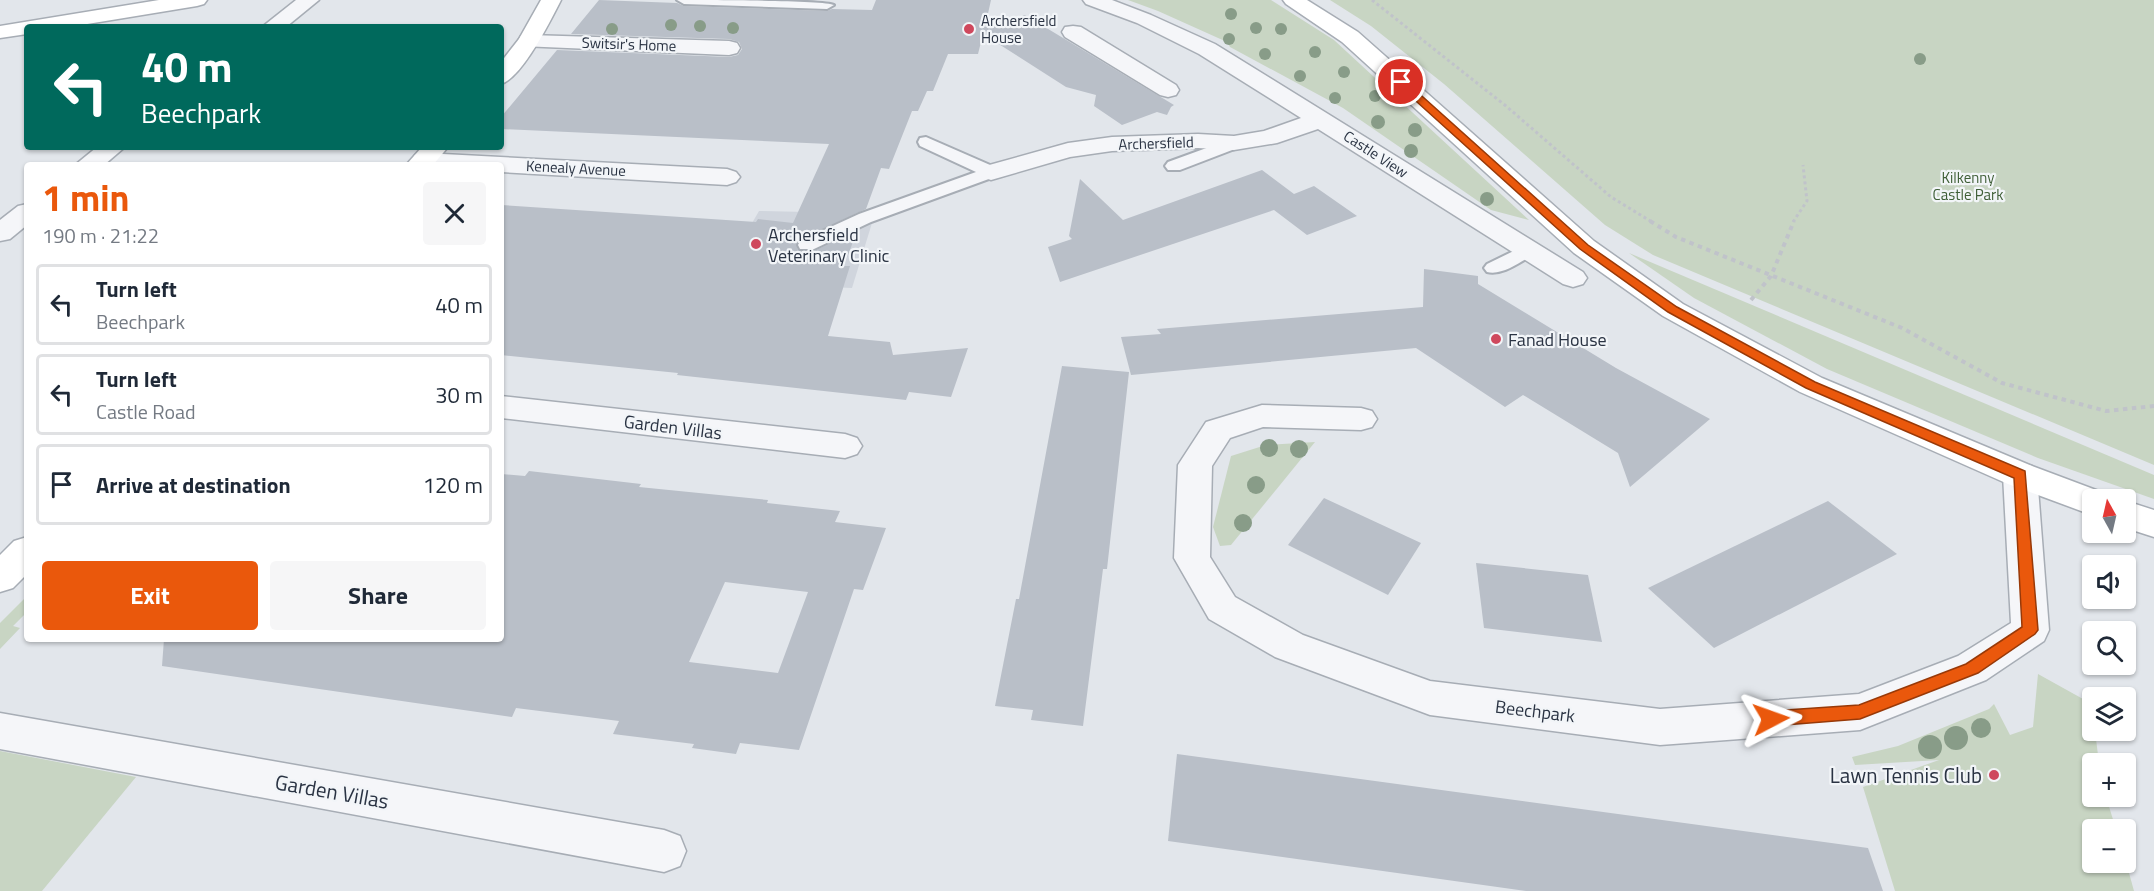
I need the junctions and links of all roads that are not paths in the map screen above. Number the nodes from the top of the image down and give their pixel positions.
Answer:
1 (197, 0) edge
2 (309, 0) edge
3 (550, 0) edge
4 (684, 0) edge
5 (1093, 0) edge
6 (1293, 0) edge
7 (827, 5) dead end
8 (47, 24) edge
9 (277, 24) edge
10 (24, 28) edge
11 (0, 32) edge
12 (1073, 32) dead end
13 (1176, 34) junction
14 (529, 41) junction
15 (729, 48) dead end
16 (1133, 52) junction
17 (504, 73) edge
18 (1168, 90) dead end
19 (1322, 119) junction
20 (926, 142) dead end
21 (1234, 143) junction
22 (108, 150) edge
23 (427, 157) edge
24 (92, 162) edge
25 (502, 162) edge
26 (504, 162) edge
27 (1174, 166) dead end
28 (991, 172) junction
29 (727, 177) dead end
30 (24, 214) edge
31 (0, 233) edge
32 (807, 245) dead end
33 (1528, 250) junction
34 (1494, 268) dead end
35 (1573, 278) dead end
36 (504, 407) edge
37 (1361, 419) dead end
38 (845, 447) dead end
39 (2020, 475) junction
40 (2082, 498) edge
41 (2136, 518) edge
42 (2154, 524) edge
43 (24, 554) edge
44 (0, 578) edge
45 (0, 731) edge
46 (664, 851) dead end

1 - 8 main road
2 - 9 street
3 - 14 main road
4 - 7 lane
5 - 13 street, Castle View
6 - 39 main road
10 - 11 main road
12 - 16 street
13 - 16 street
13 - 19 street, Castle View
14 - 15 street, Switsir's Home
14 - 17 main road
16 - 18 street
19 - 21 street, Archersfield
19 - 33 street, Castle View
20 - 28 lane
21 - 27 lane
21 - 28 street, Archersfield
22 - 24 street
23 - 25 street, Kenealy Avenue
26 - 29 street, Kenealy Avenue
28 - 32 lane
30 - 31 street
33 - 34 lane
33 - 35 street, Castle View
36 - 38 street, Garden Villas
37 - 39 street, Beechpark
39 - 40 main road
41 - 42 main road
43 - 44 main road
45 - 46 street, Garden Villas

